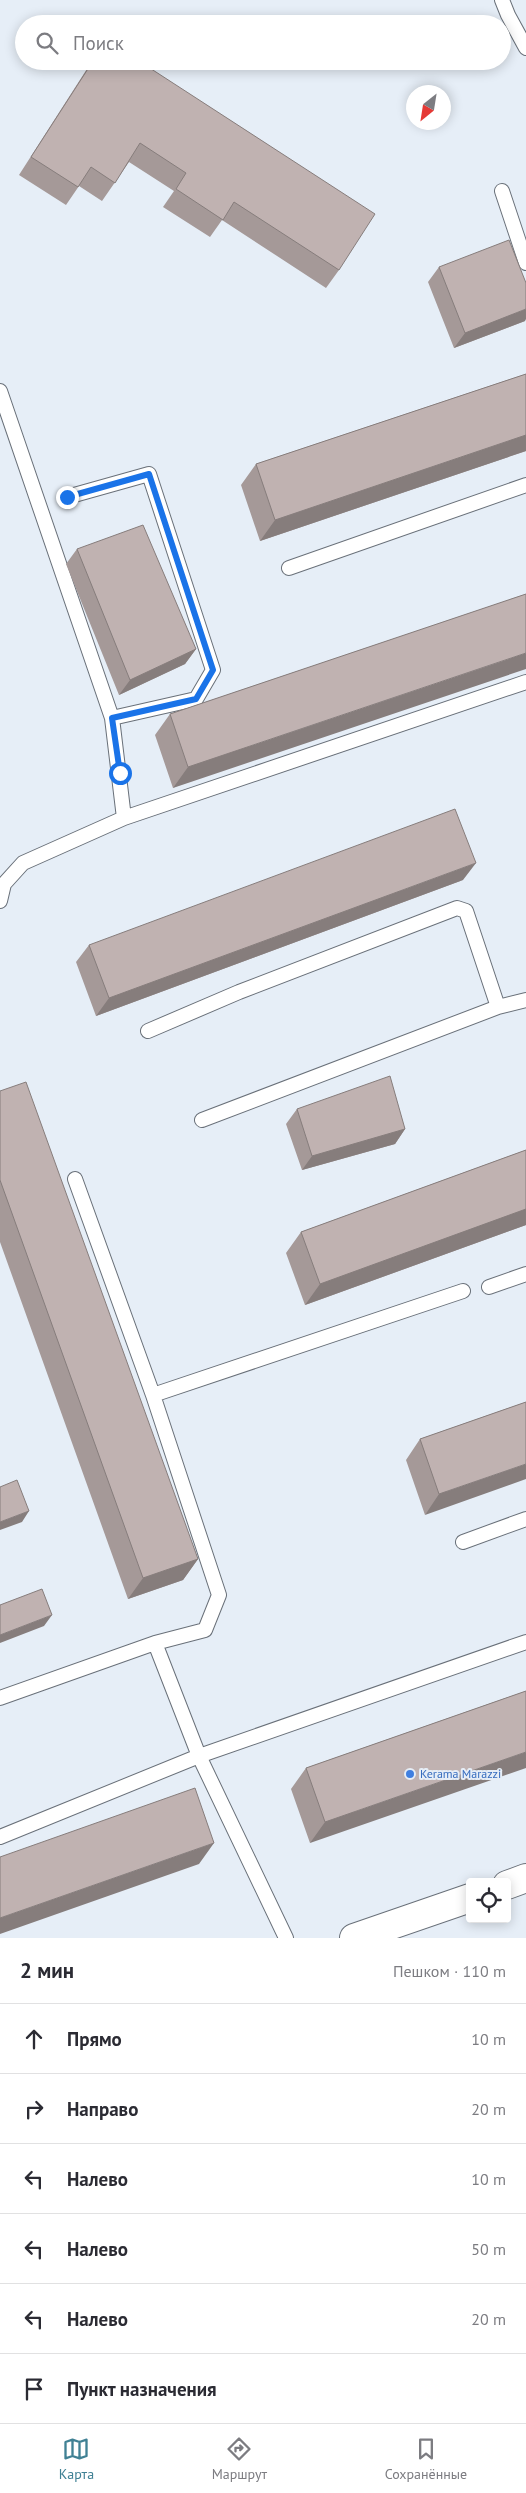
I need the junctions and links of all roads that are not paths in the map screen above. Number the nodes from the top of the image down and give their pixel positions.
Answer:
1 (502, 0) edge
2 (508, 15) edge
3 (511, 20) edge
4 (526, 48) edge
5 (502, 190) dead end
6 (526, 263) edge
7 (0, 392) edge
8 (526, 485) edge
9 (67, 497) dead end
10 (289, 568) dead end
11 (526, 682) edge
12 (112, 718) junction
13 (124, 818) junction
14 (0, 901) edge
15 (526, 1000) edge
16 (498, 1007) junction
17 (148, 1031) dead end
18 (202, 1120) dead end
19 (75, 1179) dead end
20 (526, 1274) edge
21 (489, 1287) dead end
22 (463, 1291) dead end
23 (153, 1394) junction
24 (526, 1519) edge
25 (463, 1542) dead end
26 (526, 1642) edge
27 (155, 1643) junction
28 (0, 1698) edge
29 (199, 1756) junction
30 (0, 1837) edge
31 (526, 1878) edge
32 (511, 1884) edge
33 (466, 1899) edge
34 (286, 1938) edge
35 (354, 1938) edge

1 - 2 lane
3 - 4 lane
5 - 6 lane
7 - 12 lane
8 - 10 lane
9 - 12 lane
11 - 13 lane
12 - 13 lane
13 - 14 lane
15 - 16 lane
16 - 17 lane
16 - 18 lane
19 - 23 lane
20 - 21 lane
22 - 23 lane
23 - 27 lane
24 - 25 lane
26 - 29 lane
27 - 28 lane
27 - 29 lane
29 - 30 lane
29 - 34 lane
31 - 32 street
33 - 35 street

